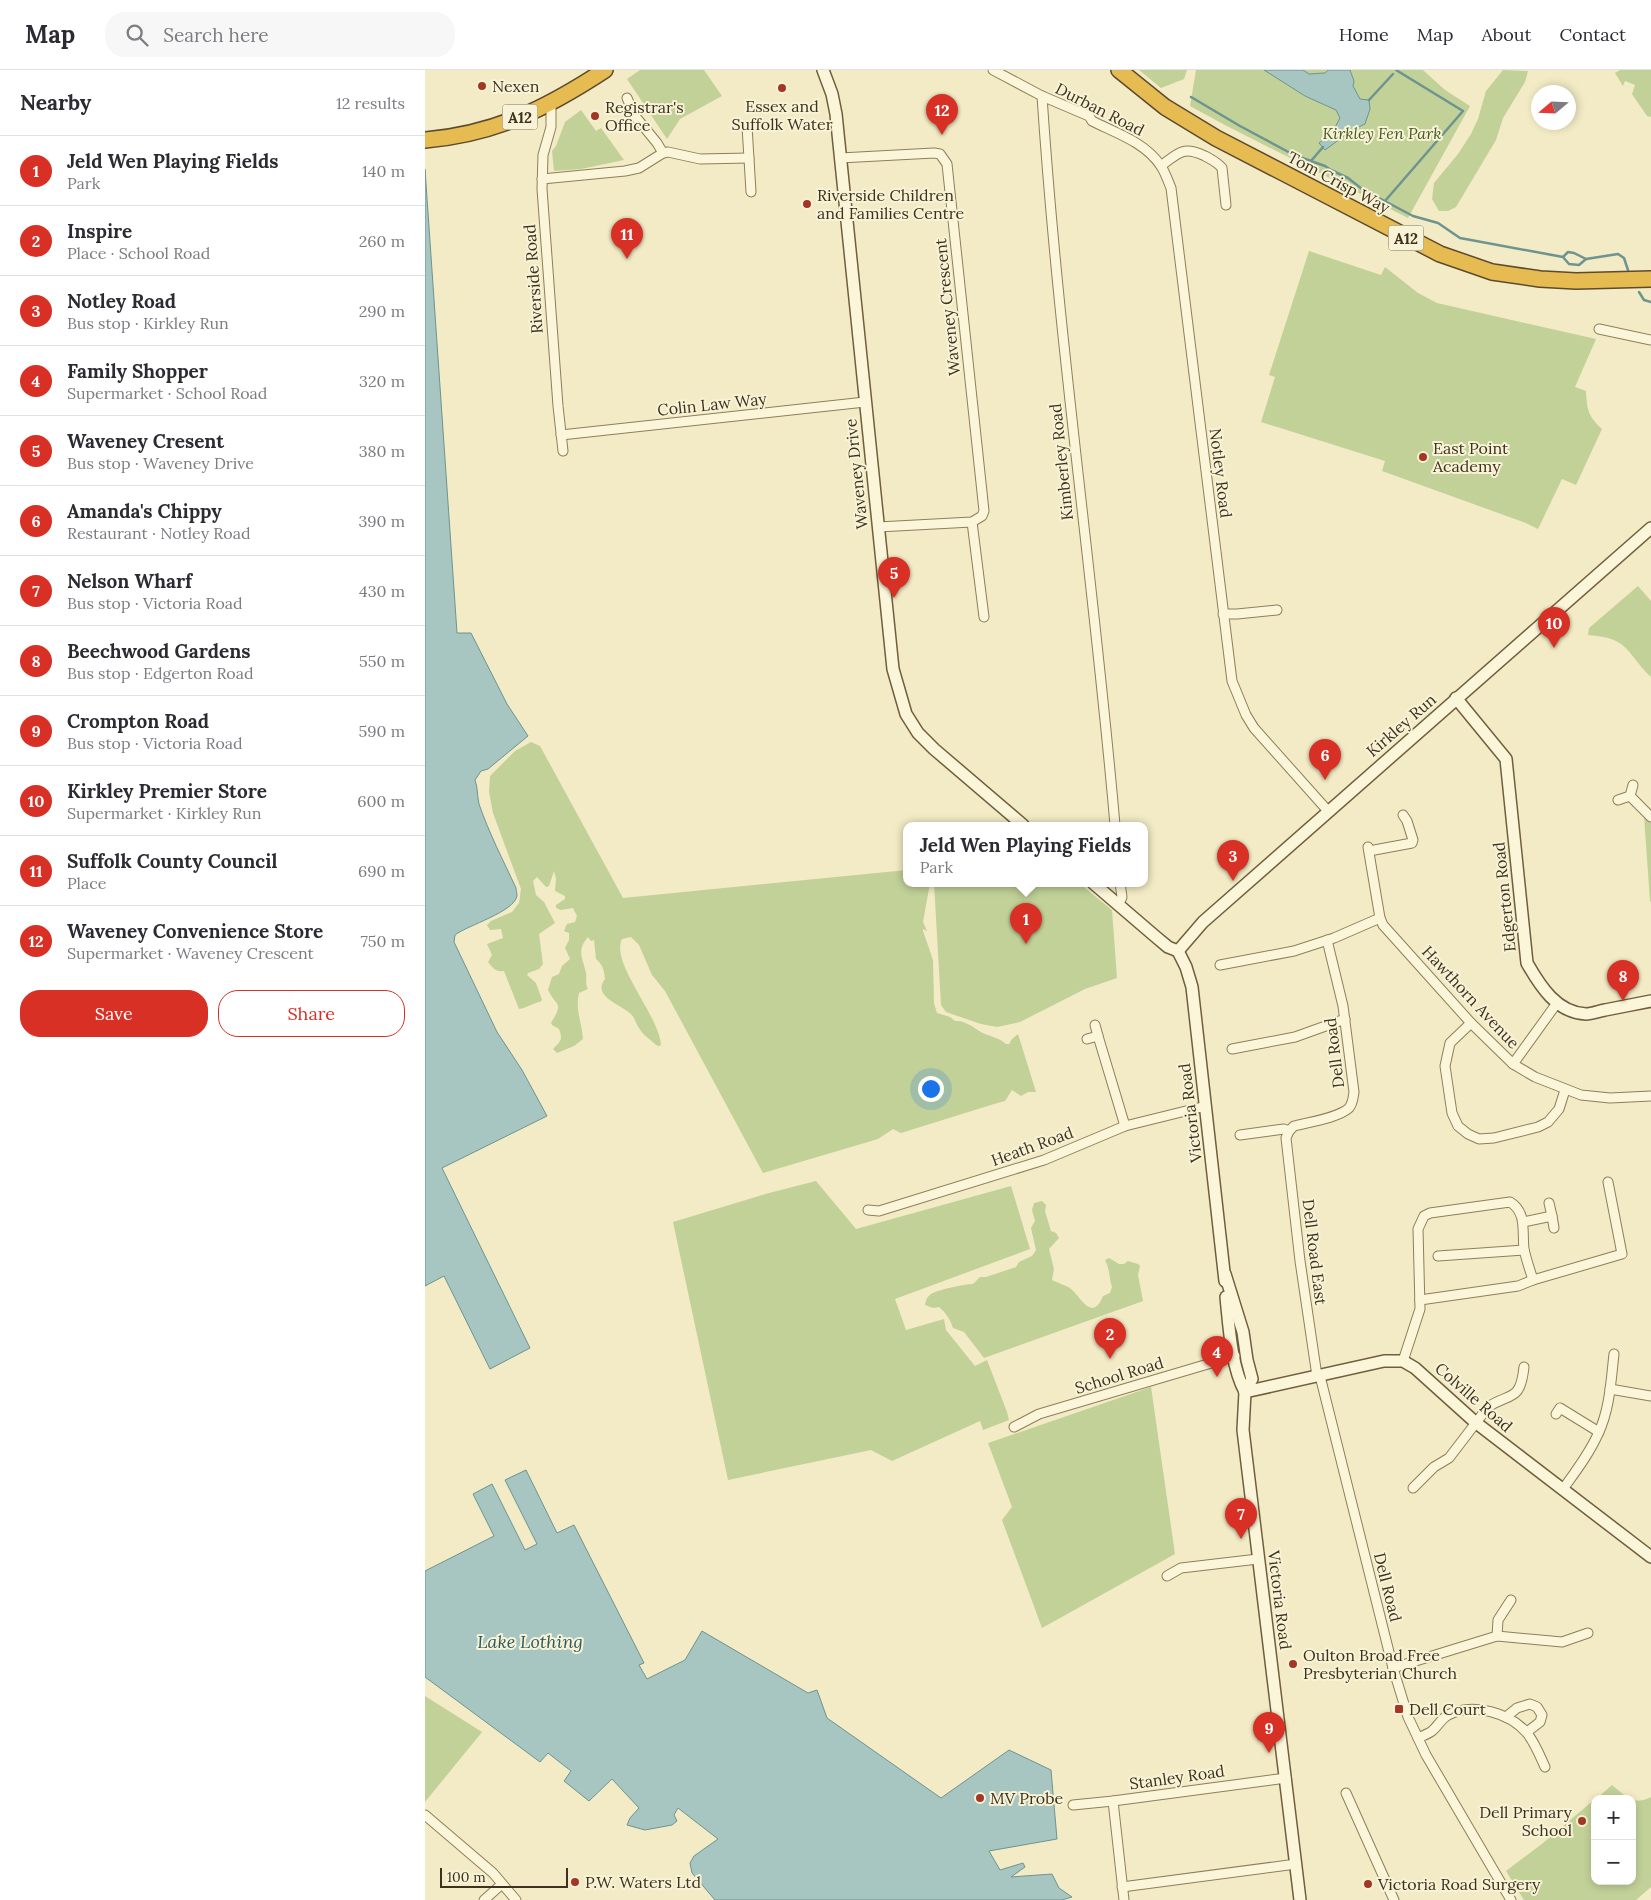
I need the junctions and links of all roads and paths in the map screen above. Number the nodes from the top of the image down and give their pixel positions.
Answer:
1 (605, 70) edge
2 (823, 70) edge
3 (993, 70) edge
4 (1119, 70) edge
5 (1042, 96) junction
6 (627, 98) dead end
7 (551, 106) dead end
8 (747, 126) dead end
9 (425, 140) edge
10 (663, 153) junction
11 (749, 158) junction
12 (840, 158) junction
13 (1161, 166) junction
14 (542, 179) junction
15 (751, 192) dead end
16 (1226, 204) dead end
17 (1651, 278) edge
18 (1599, 328) dead end
19 (1651, 340) edge
20 (865, 402) junction
21 (561, 435) junction
22 (563, 451) dead end
23 (972, 522) junction
24 (878, 527) junction
25 (1651, 528) edge
26 (1277, 610) dead end
27 (1223, 614) junction
28 (983, 617) dead end
29 (1456, 698) junction
30 (1633, 785) dead end
31 (1629, 796) junction
32 (1619, 800) dead end
33 (1328, 811) junction
34 (1403, 815) dead end
35 (1651, 817) edge
36 (1019, 822) edge
37 (1115, 822) edge
38 (1098, 887) edge
39 (1120, 887) edge
40 (1119, 904) junction
41 (1380, 918) junction
42 (1327, 940) junction
43 (1177, 951) junction
44 (1220, 965) dead end
45 (1651, 1002) edge
46 (1557, 1003) junction
47 (1345, 1020) junction
48 (1471, 1023) junction
49 (1095, 1025) dead end
50 (1098, 1036) junction
51 (1087, 1039) dead end
52 (1232, 1049) dead end
53 (1513, 1064) junction
54 (1565, 1090) junction
55 (1651, 1096) edge
56 (1206, 1106) junction
57 (1125, 1126) junction
58 (1289, 1130) junction
59 (1240, 1135) dead end
60 (1608, 1182) dead end
61 (1549, 1203) dead end
62 (868, 1210) dead end
63 (1552, 1216) junction
64 (1523, 1222) junction
65 (1554, 1228) dead end
66 (1524, 1250) junction
67 (1438, 1256) dead end
68 (1225, 1274) junction
69 (1533, 1280) junction
70 (1420, 1300) junction
71 (1614, 1354) dead end
72 (1235, 1356) junction
73 (1403, 1361) junction
74 (1524, 1367) dead end
75 (1318, 1376) junction
76 (1611, 1389) junction
77 (1245, 1392) junction
78 (1651, 1396) edge
79 (1560, 1408) dead end
80 (1475, 1422) junction
81 (1014, 1427) dead end
82 (1599, 1432) junction
83 (1413, 1488) dead end
84 (1563, 1489) junction
85 (1651, 1557) edge
86 (1258, 1560) junction
87 (1167, 1576) dead end
88 (1511, 1600) dead end
89 (1588, 1633) dead end
90 (1497, 1636) junction
91 (1393, 1668) junction
92 (1506, 1717) junction
93 (1527, 1732) junction
94 (1418, 1738) junction
95 (1545, 1768) dead end
96 (1286, 1778) junction
97 (1347, 1793) dead end
98 (1113, 1801) junction
99 (1073, 1805) dead end
100 (425, 1815) edge
101 (1296, 1864) junction
102 (502, 1884) junction
103 (1122, 1886) junction
104 (484, 1900) edge
105 (517, 1900) edge
106 (1124, 1900) edge
107 (1301, 1900) edge
108 (1394, 1900) edge
109 (1511, 1900) edge

1 - 9 highway, A12
2 - 12 main road, Waveney Drive
3 - 5 street, Durban Road
4 - 17 highway, Tom Crisp Way / A12
5 - 13 street, Durban Road
5 - 37 street, Kimberley Road
6 - 10 street
7 - 14 street, Riverside Road
8 - 11 street
10 - 11 street
10 - 14 street
11 - 15 street
12 - 20 main road, Waveney Drive
12 - 23 street, Waveney Crescent
13 - 16 street
13 - 27 street, Notley Road
14 - 21 street, Riverside Road
18 - 19 street
20 - 21 street, Colin Law Way
20 - 24 main road, Waveney Drive
21 - 22 street, Riverside Road
23 - 24 street
23 - 28 street
24 - 36 main road, Waveney Drive
25 - 29 main road, Kirkley Run
26 - 27 street
27 - 33 street, Notley Road
29 - 33 main road, Kirkley Run
29 - 46 main road, Edgerton Road
30 - 31 street
31 - 32 street
31 - 35 street
33 - 43 main road, Kirkley Run
34 - 41 street, Hawthorn Avenue
38 - 40 main road
39 - 40 street
40 - 43 main road
41 - 42 street
41 - 48 street, Hawthorn Avenue
42 - 44 street
42 - 47 street, Dell Road
43 - 56 main road, Victoria Road
45 - 46 main road, Edgerton Road
46 - 53 street
47 - 52 street
47 - 58 street, Dell Road
48 - 53 street, Hawthorn Avenue
48 - 54 street
49 - 50 street
50 - 51 street
50 - 57 street
53 - 54 street, Hawthorn Avenue
54 - 55 street, Hawthorn Avenue
56 - 57 street, Heath Road
56 - 68 main road, Victoria Road
57 - 62 street, Heath Road
58 - 59 street, Dell Road
58 - 75 street, Dell Road East
60 - 69 street
61 - 63 street
63 - 64 street
63 - 65 street
64 - 66 street
64 - 70 street
66 - 67 street
66 - 69 street
68 - 72 main road, Victoria Road
68 - 77 main road, Victoria Road
69 - 70 street
70 - 73 street
71 - 76 street
72 - 77 main road, Victoria Road
72 - 81 street, School Road
73 - 75 main road
73 - 80 main road, Colville Road
74 - 80 street
75 - 77 main road
75 - 91 street, Dell Road
76 - 78 street
76 - 82 street
77 - 86 main road, Victoria Road
79 - 82 street
80 - 83 street
80 - 84 main road, Colville Road
82 - 84 street
84 - 85 main road, Colville Road
86 - 87 street
86 - 96 main road, Victoria Road
88 - 90 street
89 - 90 street
90 - 91 street
91 - 94 street, Dell Road
92 - 93 street
92 - 93 street
92 - 94 street
93 - 95 street
94 - 109 street, Dell Road
96 - 98 street, Stanley Road
96 - 101 main road, Victoria Road
97 - 108 street
98 - 99 street, Stanley Road
98 - 103 street
100 - 102 street
101 - 103 street
101 - 107 main road, Victoria Road
102 - 104 street
102 - 105 street
103 - 106 street

